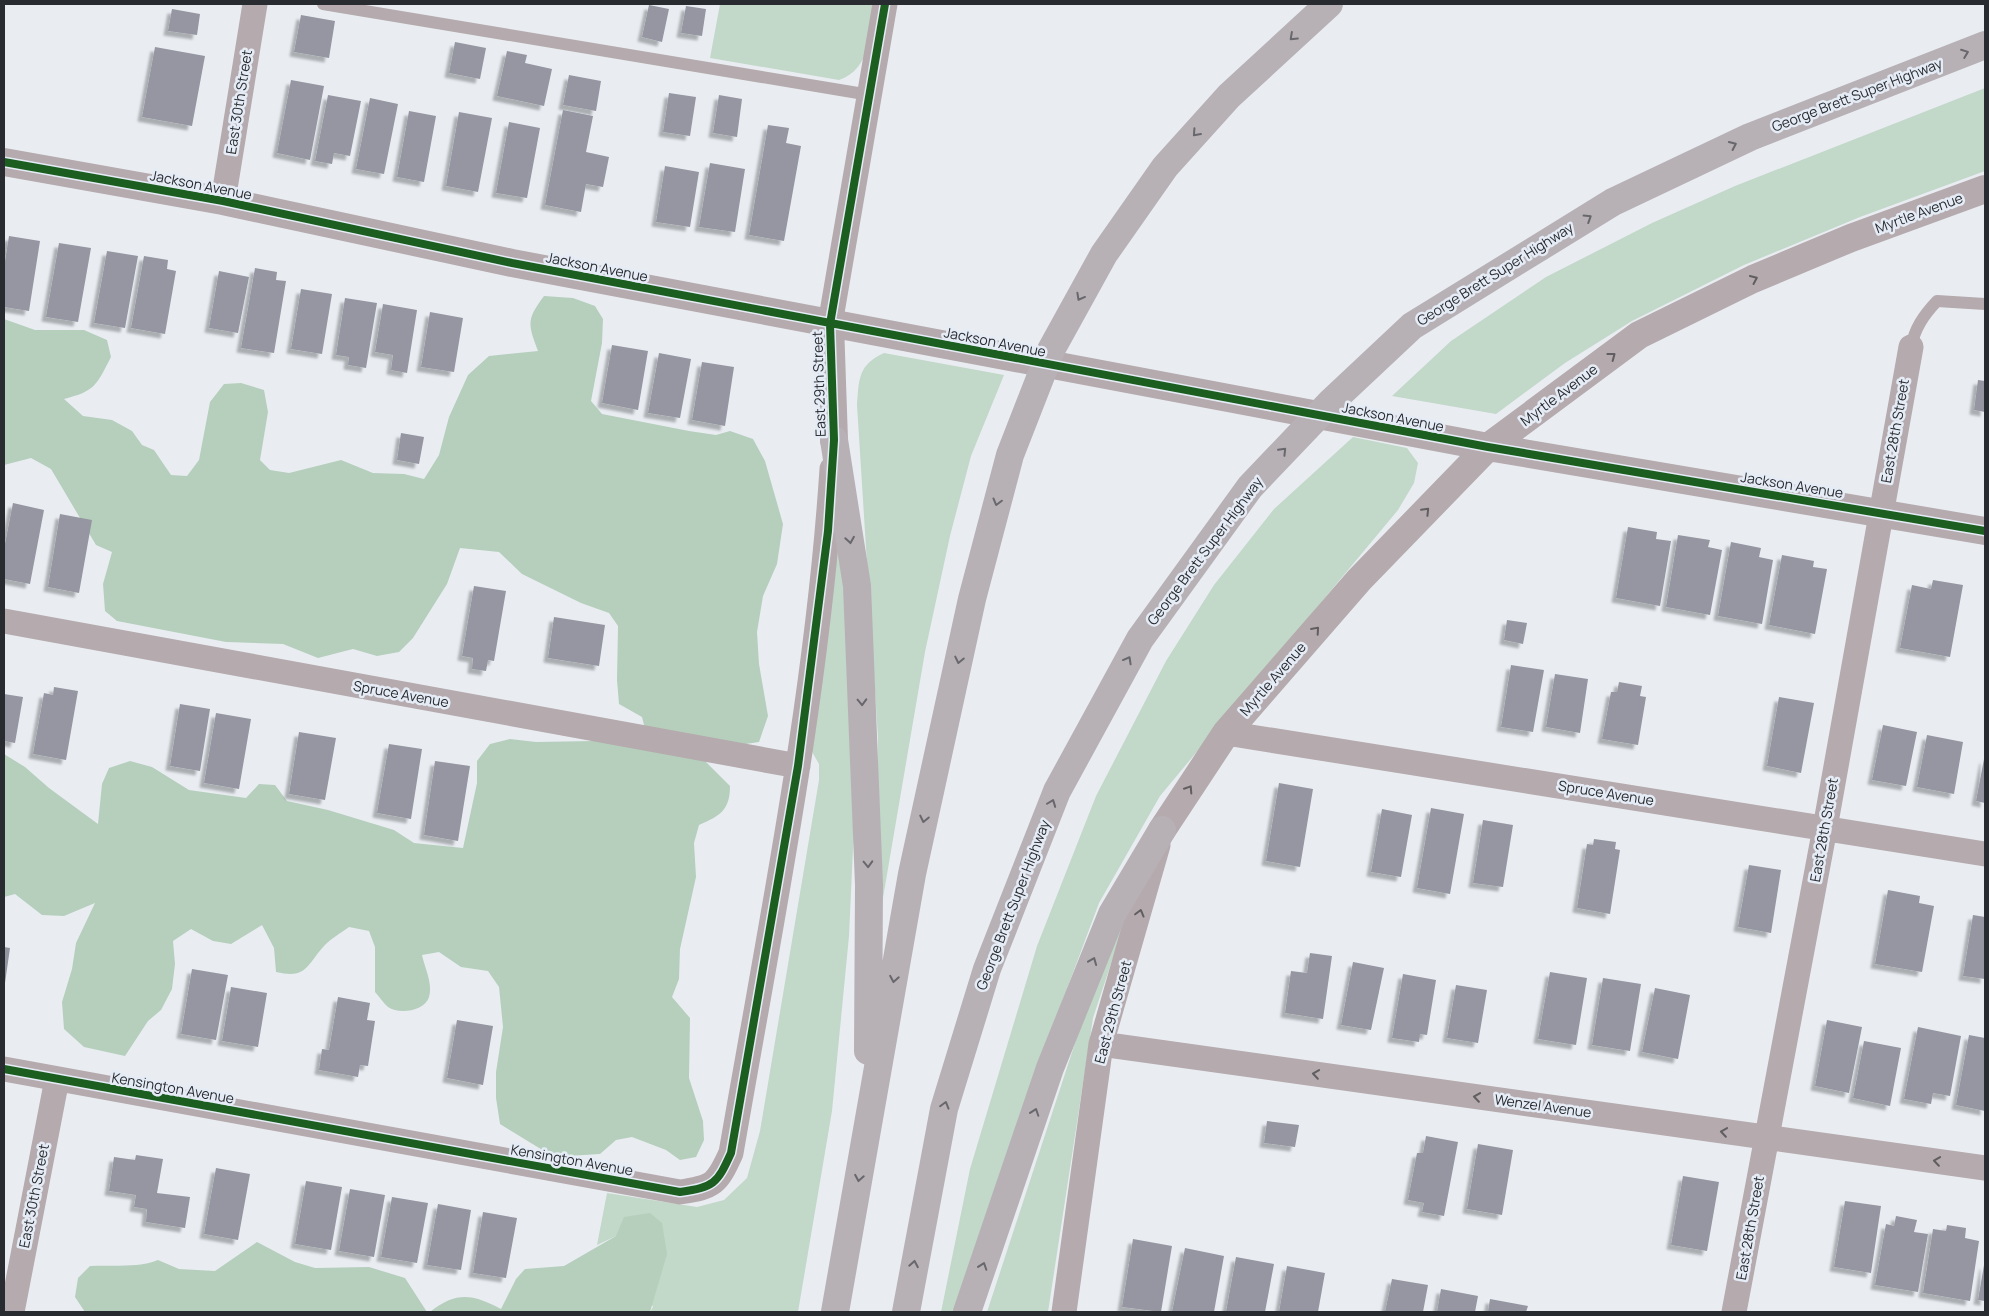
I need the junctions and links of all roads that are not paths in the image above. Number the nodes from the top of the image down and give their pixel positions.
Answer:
1 (255, 4) edge
2 (323, 4) edge
3 (885, 4) edge
4 (1328, 4) edge
5 (1985, 45) edge
6 (870, 95) junction
7 (4, 162) edge
8 (1985, 189) edge
9 (223, 201) junction
10 (1985, 304) edge
11 (830, 324) junction
12 (1910, 347) joint
13 (834, 440) junction
14 (1488, 447) junction
15 (1881, 512) junction
16 (1985, 531) edge
17 (4, 620) edge
18 (1226, 732) junction
19 (798, 766) junction
20 (1825, 828) junction
21 (1162, 830) junction
22 (1985, 854) edge
23 (1101, 1044) junction
24 (4, 1069) edge
25 (57, 1079) junction
26 (867, 1130) junction
27 (1766, 1138) junction
28 (1985, 1168) edge
29 (12, 1312) edge
30 (835, 1312) edge
31 (906, 1312) edge
32 (967, 1312) edge
33 (1064, 1312) edge
34 (1734, 1312) edge

1 - 9 street, East 30th Street
2 - 6 lane
3 - 6 street, East 29th Street
4 -> 26 highway
31 -> 5 highway, George Brett Super Highway
6 - 11 street, East 29th Street
7 - 9 street, Jackson Avenue
14 -> 8 street, Myrtle Avenue
9 - 11 street, Jackson Avenue
10 - 12 lane
11 - 13 street, East 29th Street
11 - 14 street, Jackson Avenue
12 - 15 street, East 28th Street
13 - 19 street, East 29th Street
13 -> 26 highway
14 - 15 street, Jackson Avenue
18 -> 14 street, Myrtle Avenue
15 - 16 street, Jackson Avenue
15 - 20 street, East 28th Street
17 - 19 street, Spruce Avenue
18 - 20 street, Spruce Avenue
21 -> 18 street, East 29th Street
19 - 25 street, Kensington Avenue
20 - 22 street, Spruce Avenue
20 - 27 street, East 28th Street
23 -> 21 street, East 29th Street
32 -> 21 highway
27 -> 23 street, Wenzel Avenue
23 - 33 street, East 29th Street
24 - 25 street, Kensington Avenue
25 - 29 street, East 30th Street
26 -> 30 highway
28 -> 27 street, Wenzel Avenue
27 - 34 street, East 28th Street

